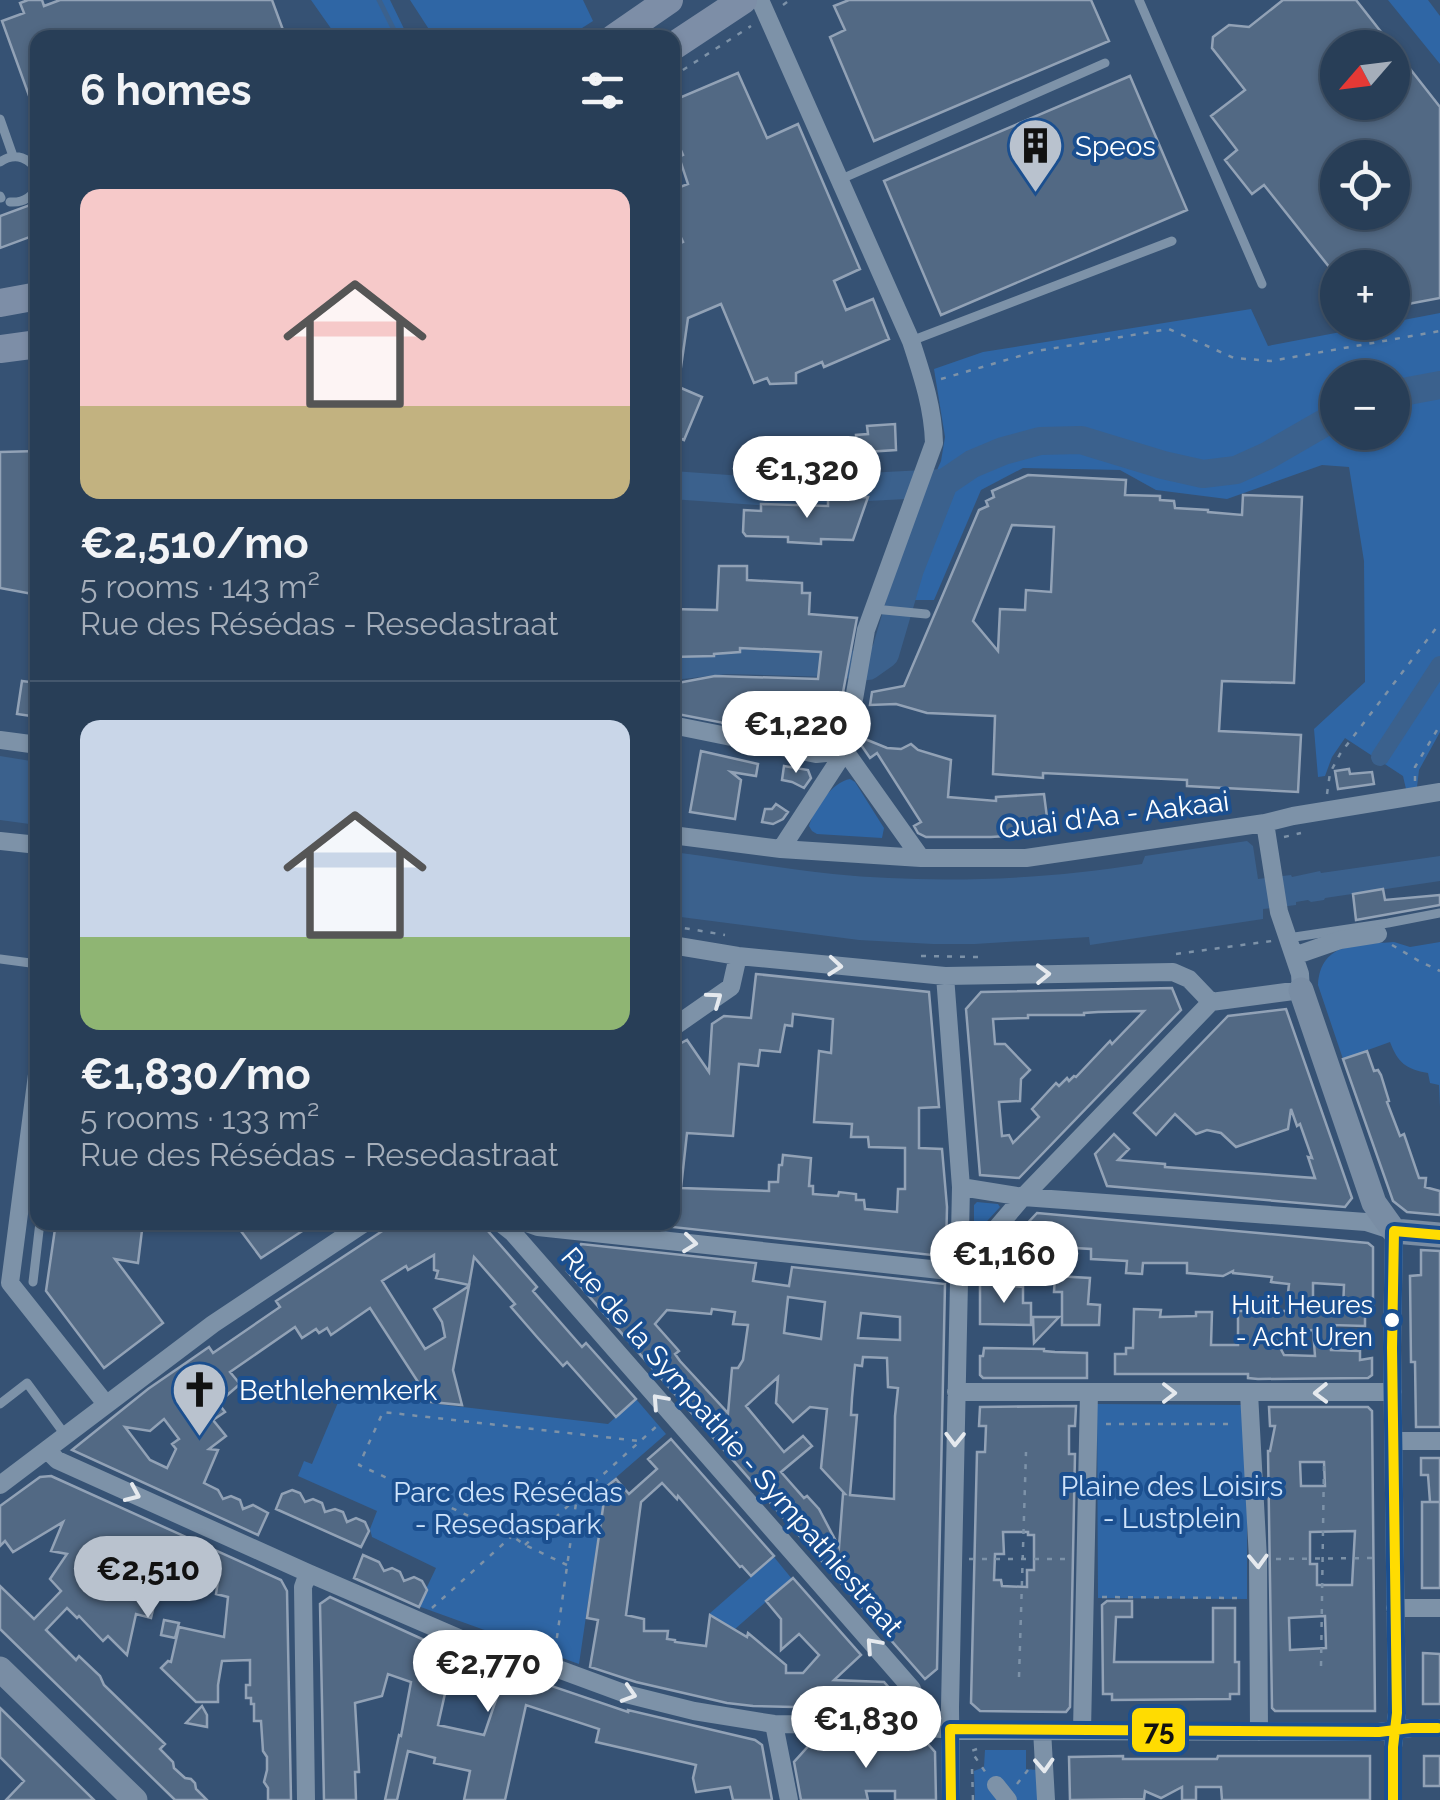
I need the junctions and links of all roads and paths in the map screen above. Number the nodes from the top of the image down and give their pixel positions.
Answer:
1 (670, 0) edge
2 (743, 0) edge
3 (760, 0) edge
4 (1139, 0) edge
5 (626, 30) edge
6 (742, 31) dead end
7 (680, 42) edge
8 (1105, 63) dead end
9 (680, 72) edge
10 (0, 119) edge
11 (13, 156) junction
12 (0, 162) edge
13 (30, 164) edge
14 (839, 180) junction
15 (30, 196) edge
16 (4, 198) edge
17 (1172, 241) dead end
18 (1262, 284) dead end
19 (30, 297) edge
20 (0, 303) edge
21 (1440, 331) edge
22 (910, 341) junction
23 (30, 345) edge
24 (0, 350) edge
25 (925, 384) junction
26 (880, 610) junction
27 (926, 614) dead end
28 (1440, 624) edge
29 (1440, 724) edge
30 (680, 727) edge
31 (0, 740) edge
32 (30, 744) edge
33 (845, 751) junction
34 (1440, 792) edge
35 (1416, 797) junction
36 (1329, 810) junction
37 (1266, 832) junction
38 (680, 836) edge
39 (0, 841) edge
40 (30, 845) edge
41 (780, 849) junction
42 (921, 858) junction
43 (1440, 912) edge
44 (680, 927) edge
45 (716, 933) dead end
46 (1378, 934) joint
47 (1288, 938) junction
48 (680, 946) edge
49 (1161, 955) dead end
50 (738, 956) junction
51 (924, 956) dead end
52 (1294, 956) junction
53 (984, 957) dead end
54 (0, 959) edge
55 (30, 963) edge
56 (1440, 971) edge
57 (946, 976) junction
58 (1301, 990) junction
59 (1210, 1002) junction
60 (680, 1022) edge
61 (30, 1129) edge
62 (961, 1187) junction
63 (1023, 1198) junction
64 (39, 1230) edge
65 (354, 1230) edge
66 (509, 1230) edge
67 (529, 1230) edge
68 (584, 1230) edge
69 (1394, 1232) junction
70 (1440, 1236) edge
71 (525, 1246) junction
72 (959, 1272) junction
73 (32, 1282) dead end
74 (956, 1392) junction
75 (1089, 1392) junction
76 (1393, 1392) junction
77 (1249, 1394) junction
78 (0, 1404) edge
79 (106, 1404) junction
80 (671, 1415) junction
81 (1106, 1424) dead end
82 (1239, 1424) dead end
83 (66, 1436) junction
84 (639, 1441) junction
85 (1394, 1441) junction
86 (1440, 1441) edge
87 (47, 1450) junction
88 (1026, 1452) dead end
89 (1324, 1463) dead end
90 (0, 1485) edge
91 (577, 1496) junction
92 (538, 1533) junction
93 (512, 1536) junction
94 (525, 1545) junction
95 (952, 1558) junction
96 (1024, 1558) junction
97 (1322, 1558) junction
98 (1394, 1558) junction
99 (1258, 1559) junction
100 (1086, 1560) junction
101 (567, 1566) junction
102 (308, 1573) junction
103 (1085, 1596) junction
104 (1259, 1598) junction
105 (1396, 1608) junction
106 (1440, 1608) edge
107 (419, 1620) junction
108 (550, 1666) junction
109 (1321, 1666) dead end
110 (0, 1668) edge
111 (1020, 1677) dead end
112 (774, 1724) junction
113 (918, 1727) junction
114 (1440, 1728) edge
115 (950, 1730) junction
116 (1042, 1730) junction
117 (1395, 1730) junction
118 (1082, 1731) junction
119 (1259, 1732) junction
120 (982, 1746) dead end
121 (978, 1763) junction
122 (1032, 1764) dead end
123 (1006, 1794) edge
124 (135, 1800) edge
125 (306, 1800) edge
126 (789, 1800) edge
127 (951, 1800) edge
128 (973, 1800) edge
129 (1046, 1800) edge
130 (1394, 1800) edge

1 - 5 main road
2 - 7 main road
3 - 14 street
4 - 18 lane
6 - 9 path
8 - 14 lane
10 - 11 lane
11 - 12 lane
11 - 13 lane
14 - 22 street
15 - 16 lane
17 - 22 lane
19 - 20 main road
21 - 25 path
22 - 25 street
23 - 24 main road
25 - 26 street
26 - 27 lane
26 - 33 street
28 - 36 path
29 - 35 path
30 - 33 street
31 - 32 street
33 - 41 street
33 - 42 street
34 - 35 street, Quai d'Aa - Aakaai
35 - 36 street, Quai d'Aa - Aakaai
36 - 37 street, Quai d'Aa - Aakaai
37 - 42 street, Quai d'Aa - Aakaai
37 - 47 street
38 - 41 street, Quai d'Aa - Aakaai
39 - 40 street
41 - 42 street, Quai d'Aa - Aakaai
43 - 47 lane
44 - 45 path
46 - 52 street
46 - 56 path
47 - 49 path
47 - 52 street
48 - 50 street
50 -> 57 street
60 -> 50 street
51 - 53 path
52 - 58 street
54 - 55 lane
57 -> 59 street
57 - 62 street
58 - 59 street
58 - 69 street
59 - 63 street
61 - 79 street
62 - 63 street
62 - 72 street
63 - 69 street
63 - 72 street
64 - 73 lane
65 - 79 street
66 - 71 street, Rue de la Sympathie - Sympathiestraat
67 - 71 street, Rue de la Sympathie - Sympathiestraat
68 -> 72 street
69 - 70 street
69 - 76 street
80 -> 71 street, Rue de la Sympathie - Sympathiestraat
72 - 74 street
74 - 75 street
74 -> 95 street
75 -> 77 street
75 - 100 street
76 -> 77 street
76 - 85 street
77 - 99 street
78 - 83 lane
79 - 83 street
80 - 84 path
113 -> 80 street, Rue de la Sympathie - Sympathiestraat
81 - 82 path
83 - 87 street
84 - 91 path
84 - 93 path
85 - 86 street
85 - 98 street
87 - 90 street
87 -> 102 street
88 - 96 path
89 - 97 path
91 - 92 path
91 - 101 path
92 - 93 path
92 - 94 path
93 - 94 path
93 - 107 path
94 - 101 path
95 - 96 path
95 - 115 street
96 - 100 path
96 - 111 path
97 - 98 path
97 - 99 path
97 - 109 path
98 - 105 street
99 -> 104 street
100 - 103 street
101 - 108 path
102 - 107 street
102 - 125 street
103 - 104 path
103 - 118 street
104 - 119 street
105 - 106 street
105 - 117 street
107 - 108 street
108 -> 112 street
110 - 124 street
112 - 113 street
112 - 126 street
113 - 115 street
114 - 117 street
115 - 116 street
115 - 127 street
116 - 118 street
116 -> 129 street
117 - 119 street
117 - 130 street
118 - 119 street
120 - 121 path
121 - 123 path
121 - 128 path
122 - 123 path

